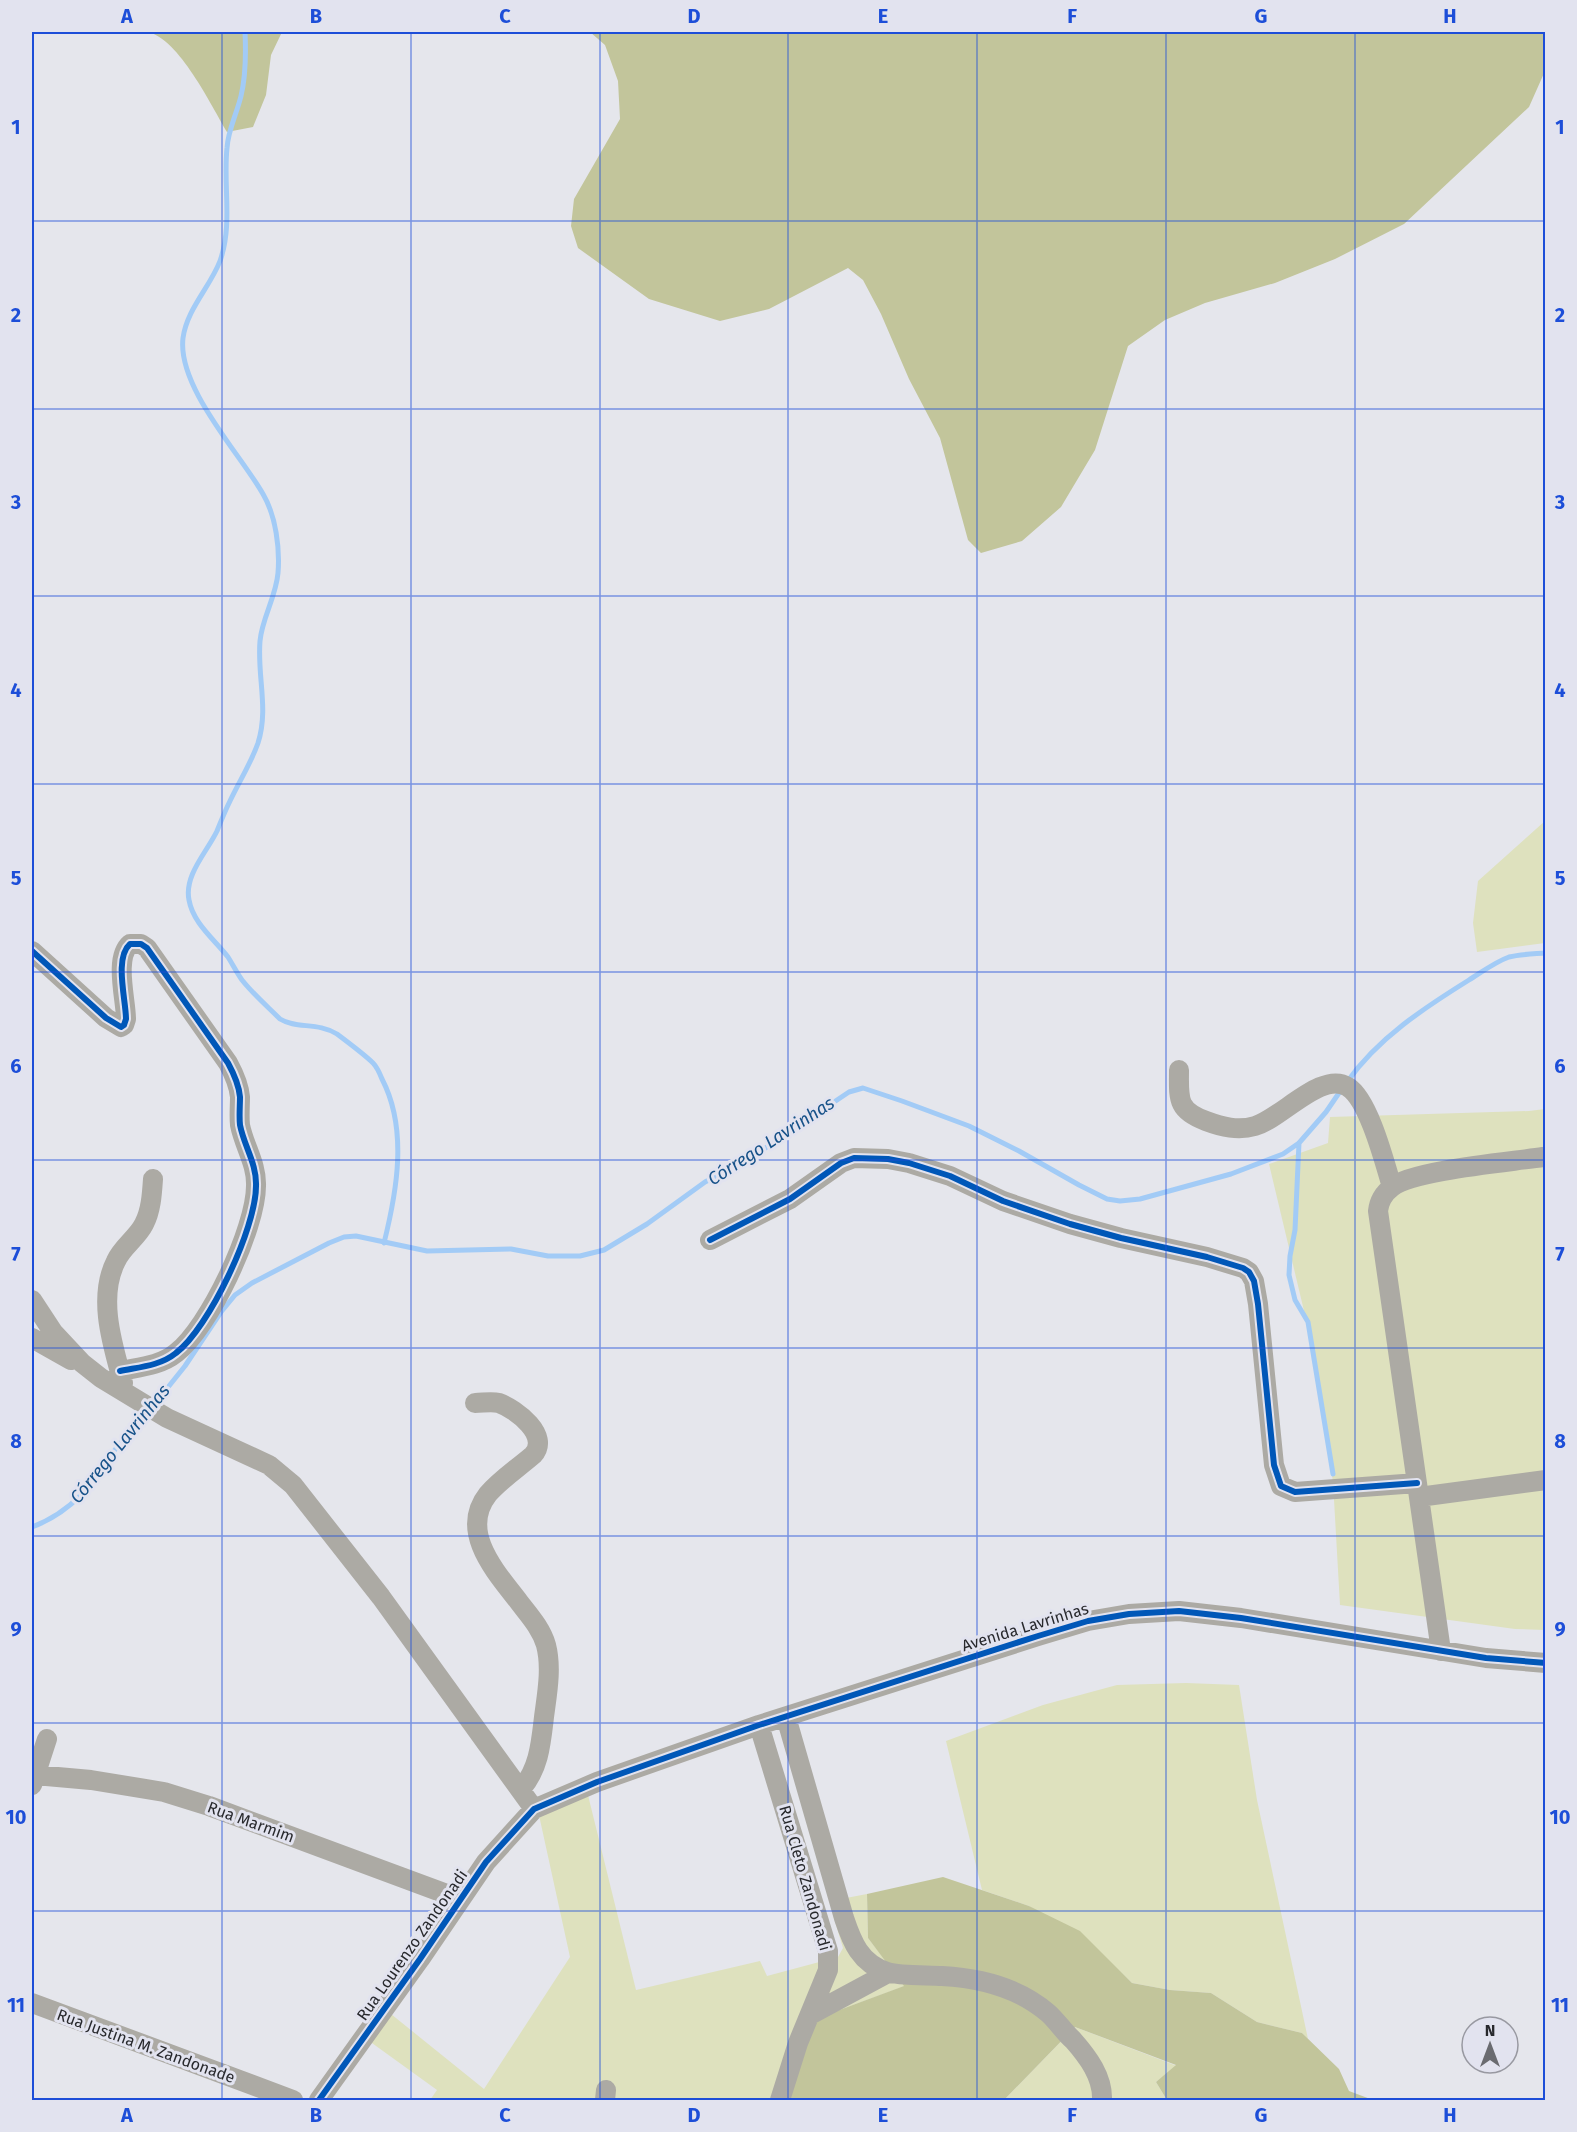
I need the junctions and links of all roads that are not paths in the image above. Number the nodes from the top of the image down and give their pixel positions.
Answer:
1 (32, 951) edge
2 (1179, 1070) dead end
3 (1543, 1157) dead end
4 (153, 1179) dead end
5 (1392, 1187) junction
6 (710, 1240) dead end
7 (32, 1300) edge
8 (32, 1338) edge
9 (82, 1363) junction
10 (120, 1371) junction
11 (126, 1395) junction
12 (475, 1403) dead end
13 (1545, 1480) edge
14 (1418, 1490) junction
15 (1441, 1651) junction
16 (1545, 1664) edge
17 (786, 1717) junction
18 (759, 1725) junction
19 (47, 1739) dead end
20 (33, 1780) edge
21 (521, 1789) junction
22 (534, 1809) junction
23 (460, 1899) junction
24 (888, 1973) junction
25 (32, 2003) edge
26 (810, 2015) junction
27 (293, 2100) edge
28 (319, 2100) edge
29 (780, 2100) edge
30 (1102, 2100) edge

1 - 10 street
2 - 5 street
3 - 5 street
4 - 10 street
5 - 14 street
6 - 14 street
7 - 9 street
8 - 9 street
9 - 11 street
10 - 11 street
11 - 21 street
12 - 21 street
13 - 14 street
14 - 15 street
15 - 16 street, Avenida Lavrinhas
15 - 17 street, Avenida Lavrinhas
17 - 18 street, Avenida Lavrinhas
17 - 24 street
18 - 22 street, Avenida Lavrinhas
18 - 26 street, Rua Cleto Zandonadi
19 - 20 street
20 - 23 street, Rua Marmim
21 - 22 street
22 - 23 street, Rua Lourenzo Zandonadi
23 - 28 street, Rua Lourenzo Zandonadi
24 - 26 street
24 - 30 street
25 - 27 street, Rua Justina M. Zandonade
26 - 29 street, Rua Cleto Zandonadi

